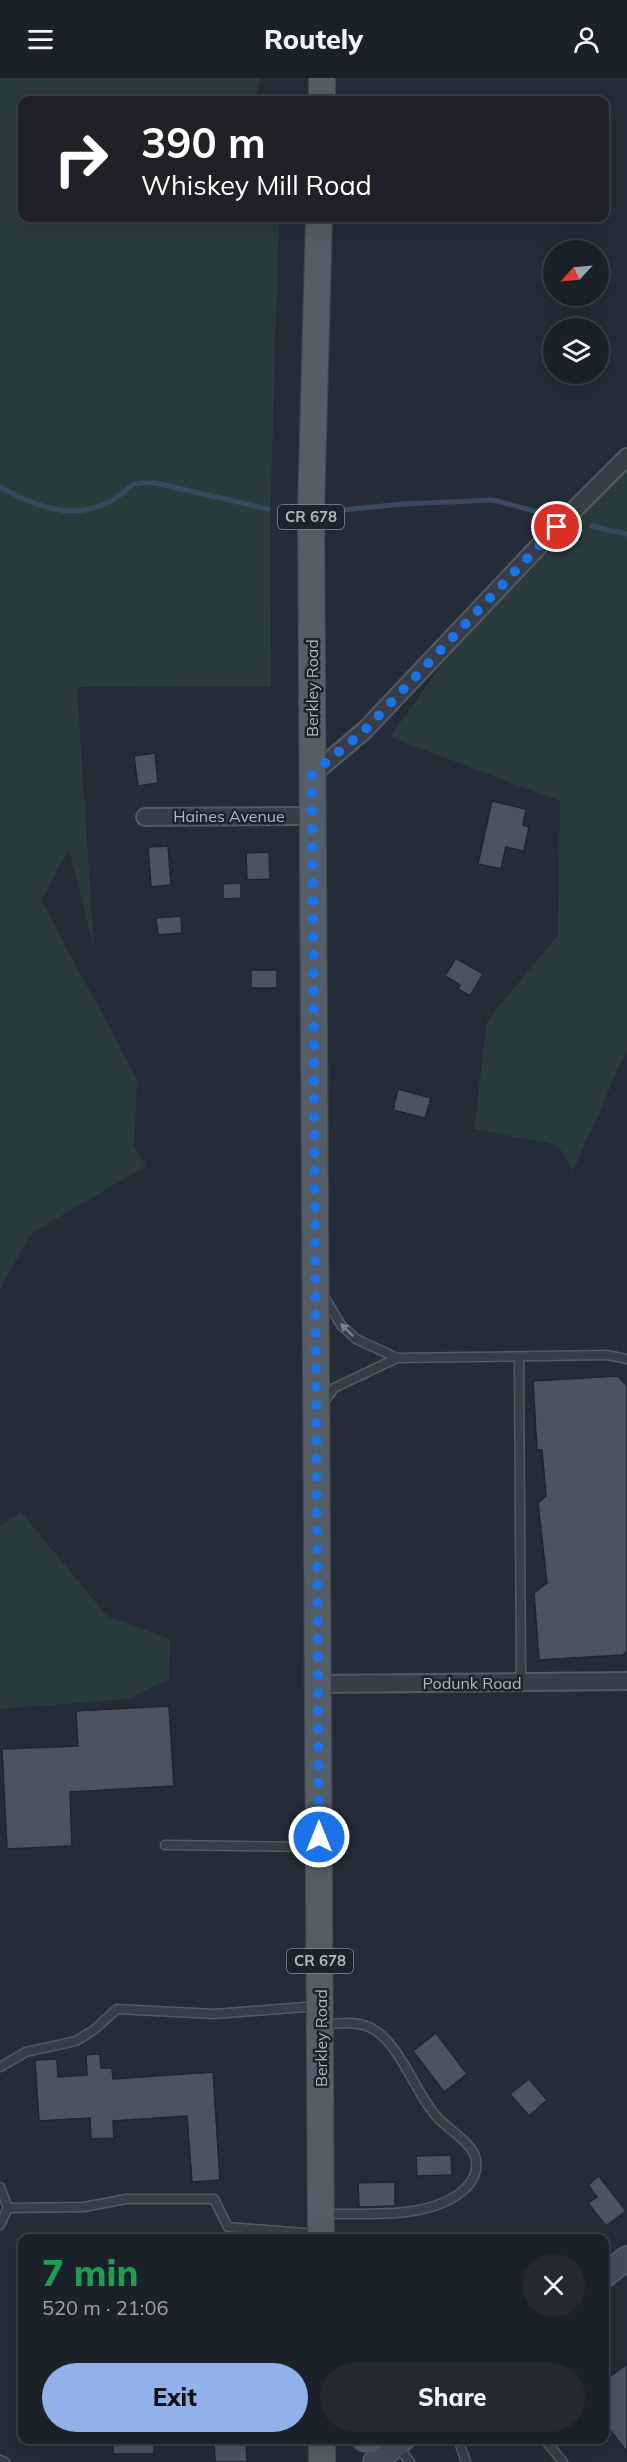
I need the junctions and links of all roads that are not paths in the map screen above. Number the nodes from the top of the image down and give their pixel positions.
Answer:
1 (322, 78) edge
2 (322, 96) edge
3 (319, 222) edge
4 (627, 457) edge
5 (312, 774) junction
6 (313, 816) junction
7 (145, 817) dead end
8 (315, 1281) junction
9 (519, 1357) junction
10 (397, 1358) junction
11 (627, 1359) edge
12 (315, 1415) junction
13 (627, 1681) edge
14 (521, 1682) junction
15 (318, 1684) junction
16 (165, 1845) dead end
17 (319, 1847) junction
18 (320, 2016) junction
19 (0, 2067) edge
20 (0, 2187) edge
21 (9, 2208) junction
22 (0, 2225) edge
23 (321, 2229) edge
24 (627, 2258) edge
25 (609, 2272) edge
26 (322, 2444) edge
27 (393, 2444) edge
28 (398, 2444) edge
29 (460, 2444) edge
30 (548, 2444) edge
31 (0, 2460) edge
32 (5, 2462) edge
33 (322, 2462) edge
34 (375, 2462) edge
35 (410, 2462) edge
36 (466, 2462) edge
37 (563, 2462) edge

1 - 2 main road
3 - 5 main road, Berkley Road / CR 678
4 - 5 street
5 - 6 main road, Berkley Road / CR 678
6 - 7 street, Haines Avenue
6 - 8 main road, Berkley Road / CR 678
10 -> 8 lane
8 - 12 main road, Berkley Road / CR 678
9 - 10 lane
9 - 11 lane
9 - 14 lane
10 - 12 lane
12 - 15 main road, Berkley Road / CR 678
13 - 14 street, Podunk Road
14 - 15 street, Podunk Road
15 - 17 main road, Berkley Road / CR 678
16 - 17 lane
17 - 18 main road, Berkley Road / CR 678
18 - 19 lane
18 - 23 main road, Berkley Road / CR 678
18 - 23 lane
20 - 21 lane
21 - 22 lane
21 - 23 lane
24 - 25 main road
26 - 33 main road
27 - 34 main road
28 - 35 lane
29 - 36 lane
30 - 37 lane
31 - 32 lane

